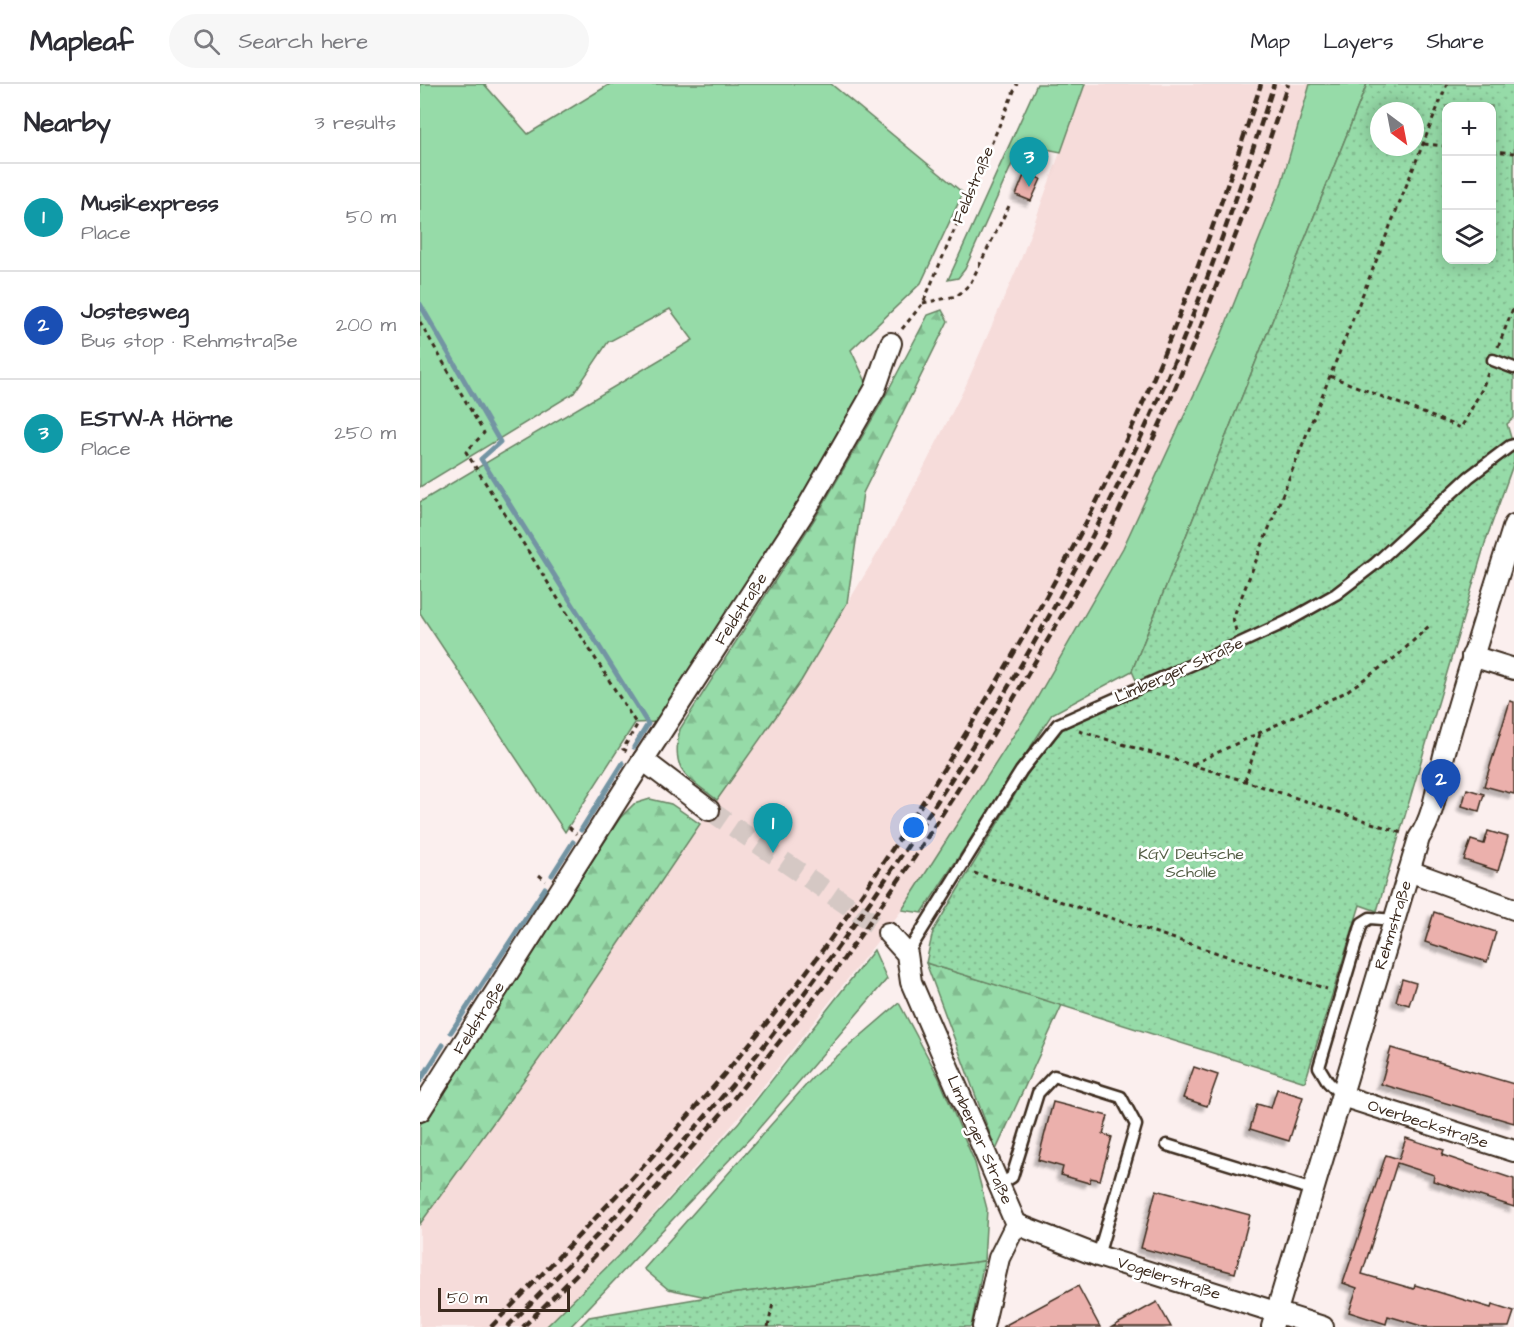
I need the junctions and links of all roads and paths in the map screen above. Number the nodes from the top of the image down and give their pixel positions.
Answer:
1 (1017, 84) edge
2 (1447, 84) edge
3 (1424, 144) joint
4 (1442, 146) edge
5 (1496, 151) edge
6 (1514, 153) edge
7 (1419, 156) edge
8 (1010, 204) dead end
9 (923, 303) junction
10 (420, 322) edge
11 (891, 343) joint
12 (1493, 360) dead end
13 (1514, 368) edge
14 (1330, 376) junction
15 (1461, 428) dead end
16 (1514, 445) edge
17 (1514, 525) edge
18 (1430, 625) dead end
19 (1238, 644) junction
20 (1472, 656) junction
21 (1514, 669) edge
22 (1058, 724) junction
23 (1261, 733) junction
24 (643, 760) junction
25 (1192, 765) junction
26 (1245, 781) junction
27 (709, 810) tunnel mouth
28 (1419, 838) junction
29 (961, 869) junction
30 (1409, 871) junction
31 (1514, 909) edge
32 (1394, 920) junction
33 (888, 933) tunnel mouth
34 (907, 954) junction
35 (1341, 993) junction
36 (1342, 1096) junction
37 (420, 1111) edge
38 (1167, 1145) dead end
39 (1514, 1151) edge
40 (999, 1185) junction
41 (1313, 1190) junction
42 (1016, 1224) junction
43 (1098, 1256) junction
44 (773, 1303) dead end
45 (1274, 1320) edge
46 (768, 1327) edge
47 (983, 1327) edge
48 (1323, 1327) edge

1 - 9 path, Feldstraße
2 - 3 path
3 - 4 path
5 - 6 path
7 - 14 path
8 - 9 path
9 - 11 path, Feldstraße
10 - 24 path
11 - 24 street, Feldstraße
12 - 13 lane
14 - 15 path
14 - 19 path
16 - 19 lane, Limberger Straße
17 - 20 street, Rehmstraße
18 - 23 path
19 - 22 lane, Limberger Straße
20 - 21 street
20 - 28 street, Rehmstraße
22 - 25 path
22 - 29 lane, Limberger Straße
23 - 25 path
23 - 26 path
24 - 27 street
24 - 37 street, Feldstraße
25 - 26 path
26 - 28 path
28 - 30 street, Rehmstraße
29 - 34 lane, Limberger Straße
29 - 35 path
30 - 31 street
30 - 32 street, Rehmstraße
32 - 35 lane
32 - 36 street, Rehmstraße
33 - 34 street
34 - 40 street, Limberger Straße
35 - 36 lane
36 - 39 street, Overbeckstraße
36 - 41 street, Rehmstraße
38 - 41 lane
40 - 42 street, Limberger Straße
40 - 43 lane
41 - 45 street, Rehmstraße
42 - 43 street, Vogelerstraße
42 - 47 street, Limberger Straße
43 - 45 street, Vogelerstraße
44 - 46 path
45 - 48 street, Vogelerstraße

